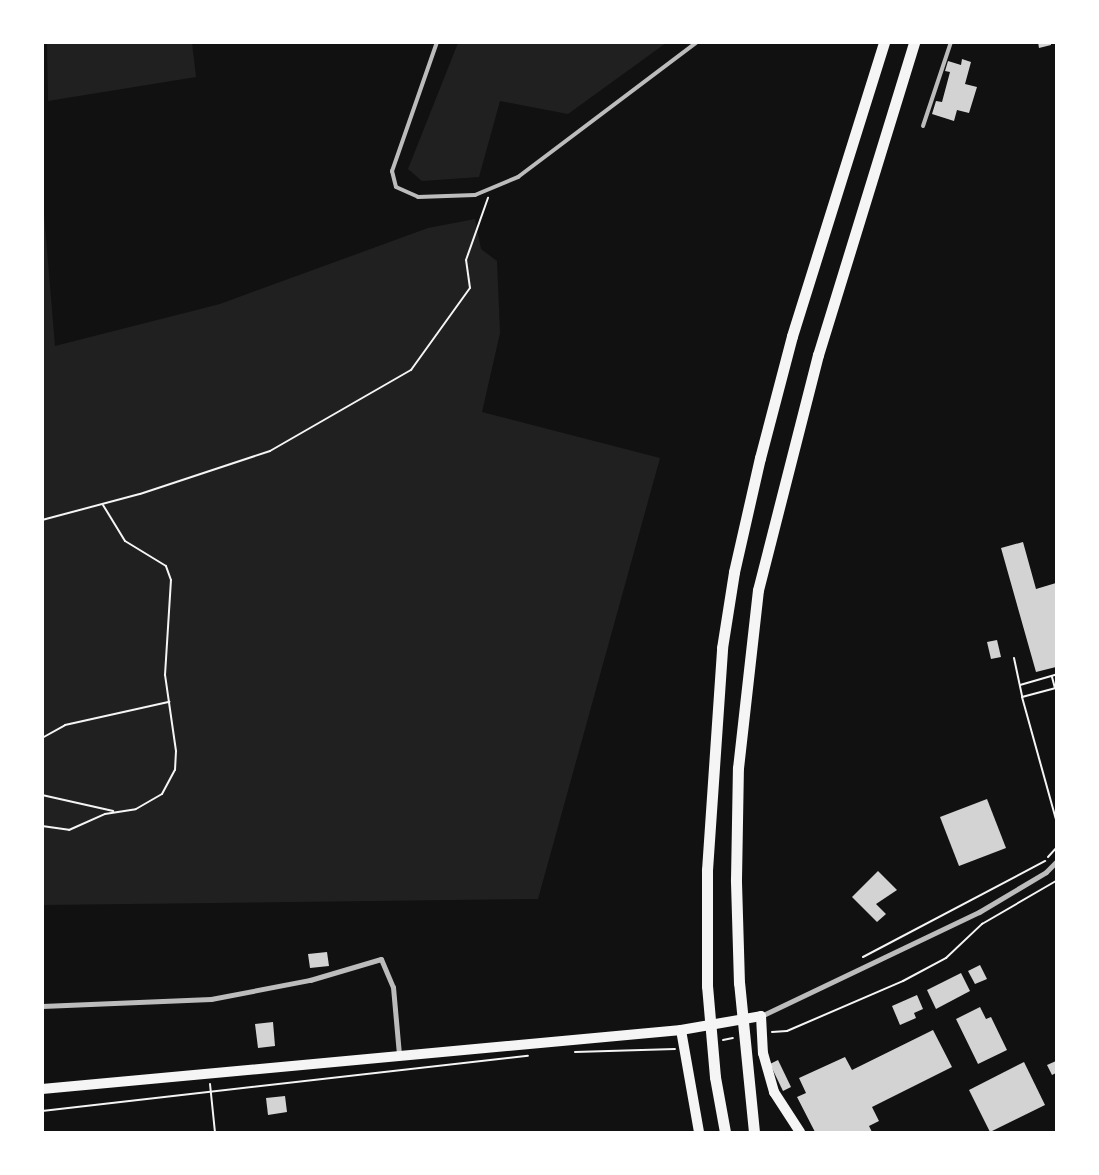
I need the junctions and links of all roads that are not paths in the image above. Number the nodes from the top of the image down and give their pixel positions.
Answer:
1 (437, 42) edge
2 (697, 42) edge
3 (884, 42) edge
4 (914, 42) edge
5 (951, 42) edge
6 (923, 126) dead end
7 (1056, 862) edge
8 (42, 1006) edge
9 (761, 1016) junction
10 (681, 1030) junction
11 (399, 1054) junction
12 (42, 1089) edge
13 (699, 1132) edge
14 (725, 1132) edge
15 (754, 1132) edge
16 (800, 1132) edge

1 - 2 lane
3 - 14 highway
4 - 15 highway
5 - 6 lane
7 - 9 street
8 - 11 street
9 - 10 main road
9 - 16 main road
10 - 11 main road
10 - 13 main road
11 - 12 main road

